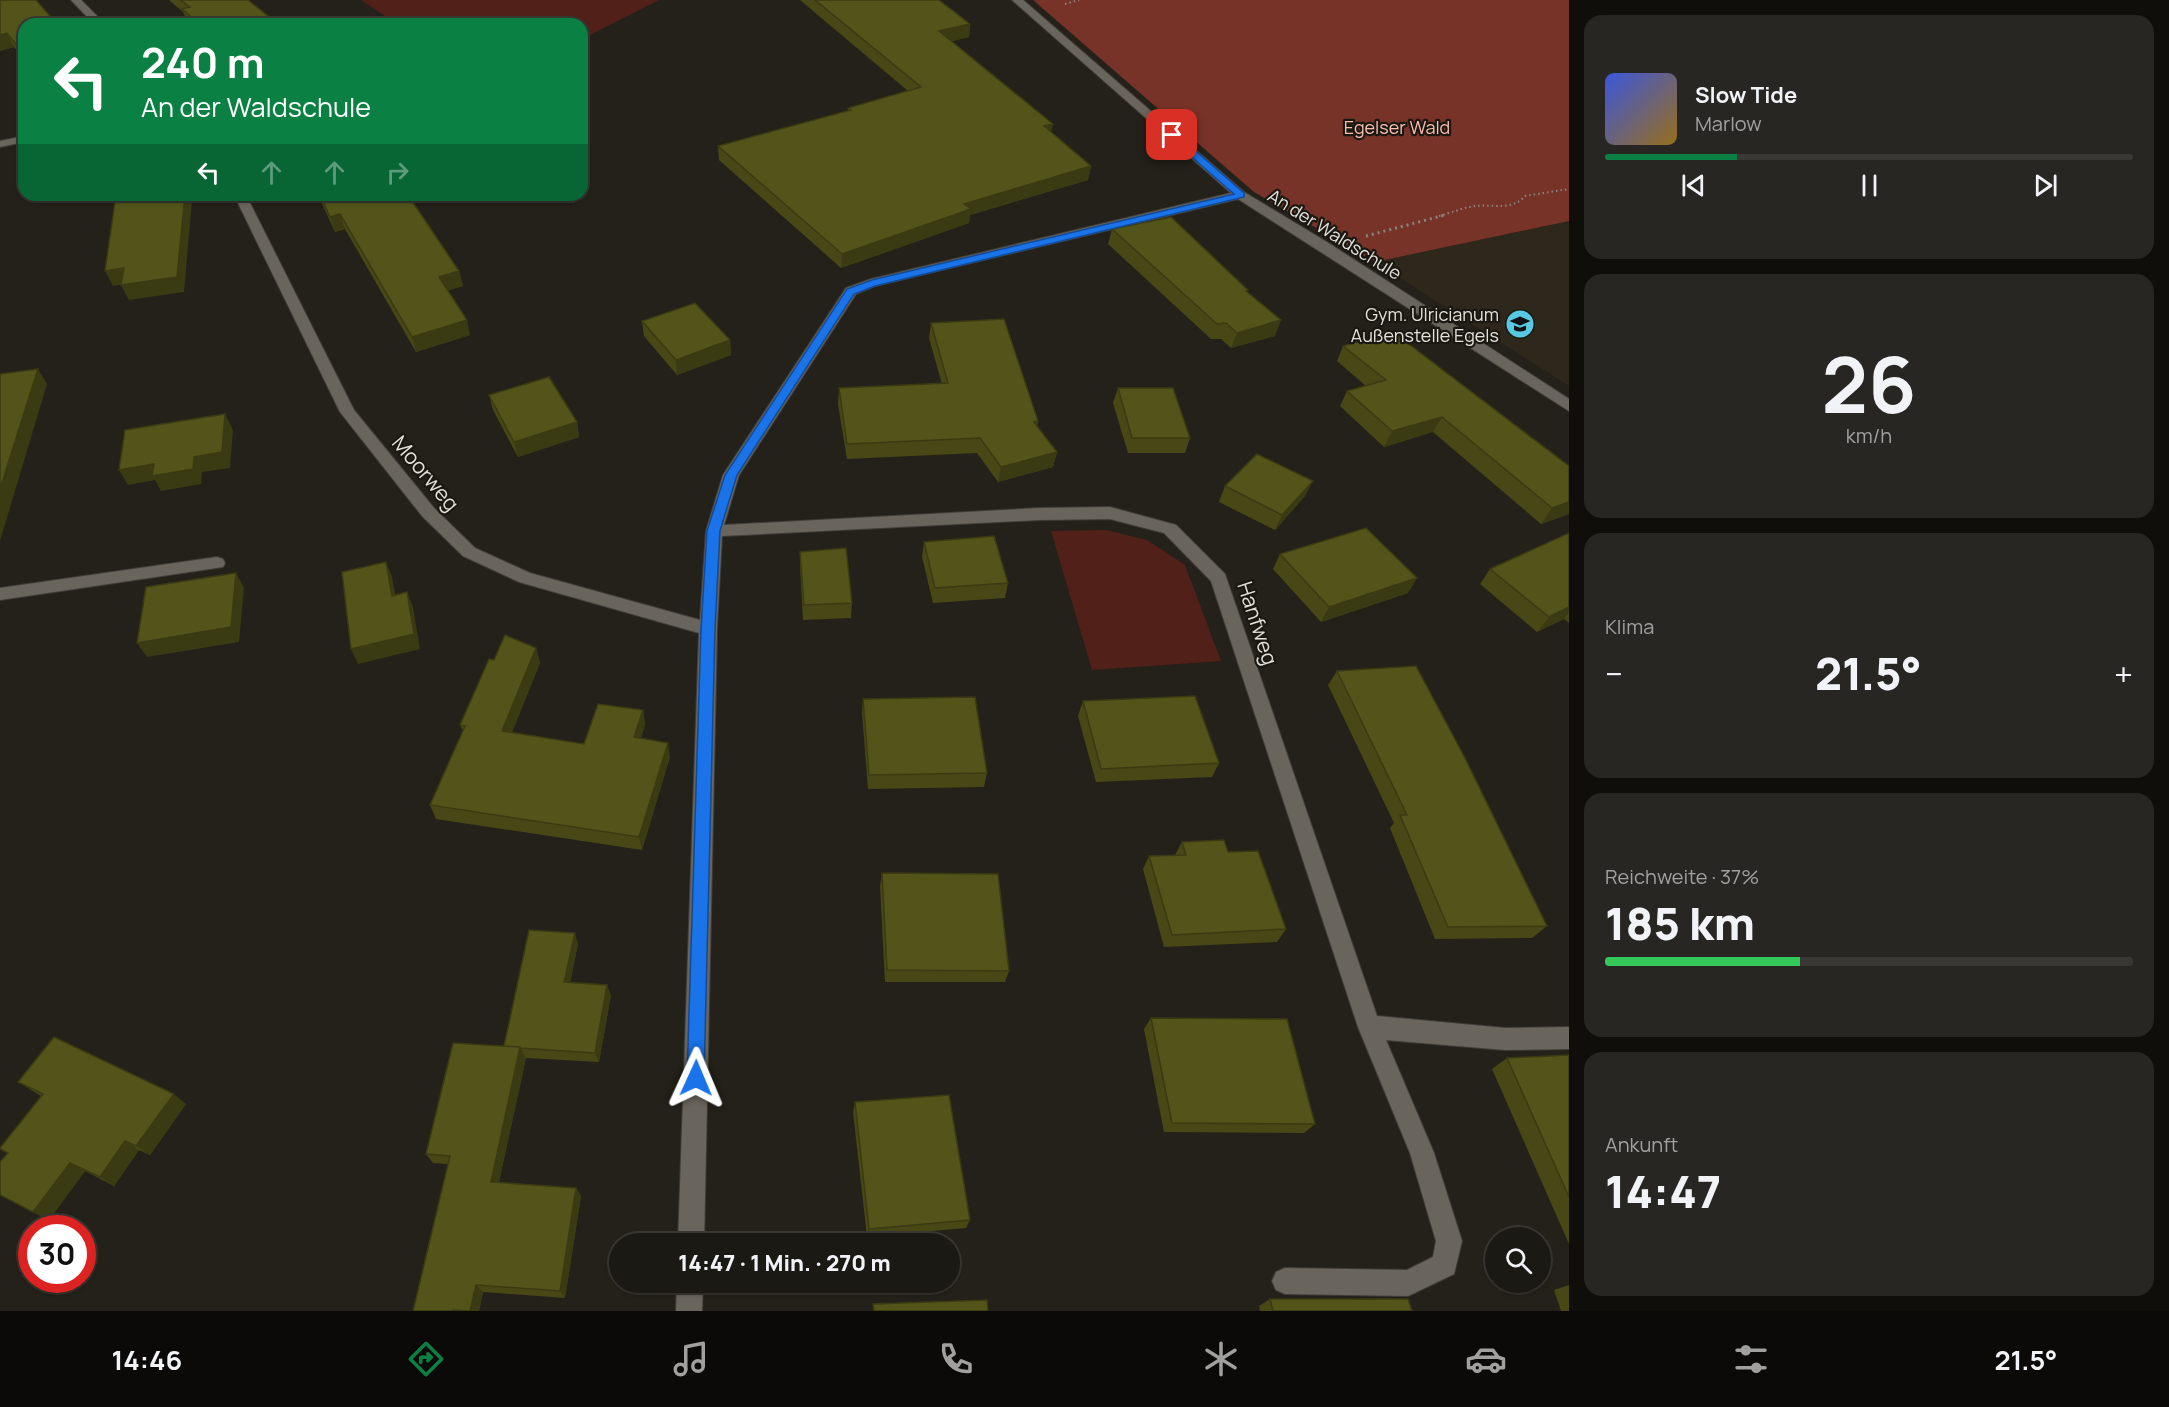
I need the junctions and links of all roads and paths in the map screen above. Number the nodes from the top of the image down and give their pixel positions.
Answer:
1 (75, 0) edge
2 (1017, 0) edge
3 (94, 18) edge
4 (18, 141) edge
5 (2, 147) edge
6 (1569, 189) edge
7 (1240, 195) junction
8 (243, 201) edge
9 (1325, 247) junction
10 (1569, 406) edge
11 (714, 531) junction
12 (217, 563) dead end
13 (0, 594) edge
14 (708, 629) junction
15 (1369, 1027) junction
16 (1569, 1038) edge
17 (691, 1233) edge
18 (1285, 1281) dead end
19 (690, 1293) edge
20 (689, 1311) edge

1 - 3 street
2 - 7 street, An der Waldschule
4 - 5 street
6 - 9 path
7 - 9 street, An der Waldschule
7 - 11 street
8 - 14 street, Moorweg
9 - 10 street, An der Waldschule
11 - 14 street
11 - 15 street, Hanfweg
12 - 13 street
14 - 17 street
15 - 16 street
15 - 18 street, Hanfweg
19 - 20 street

